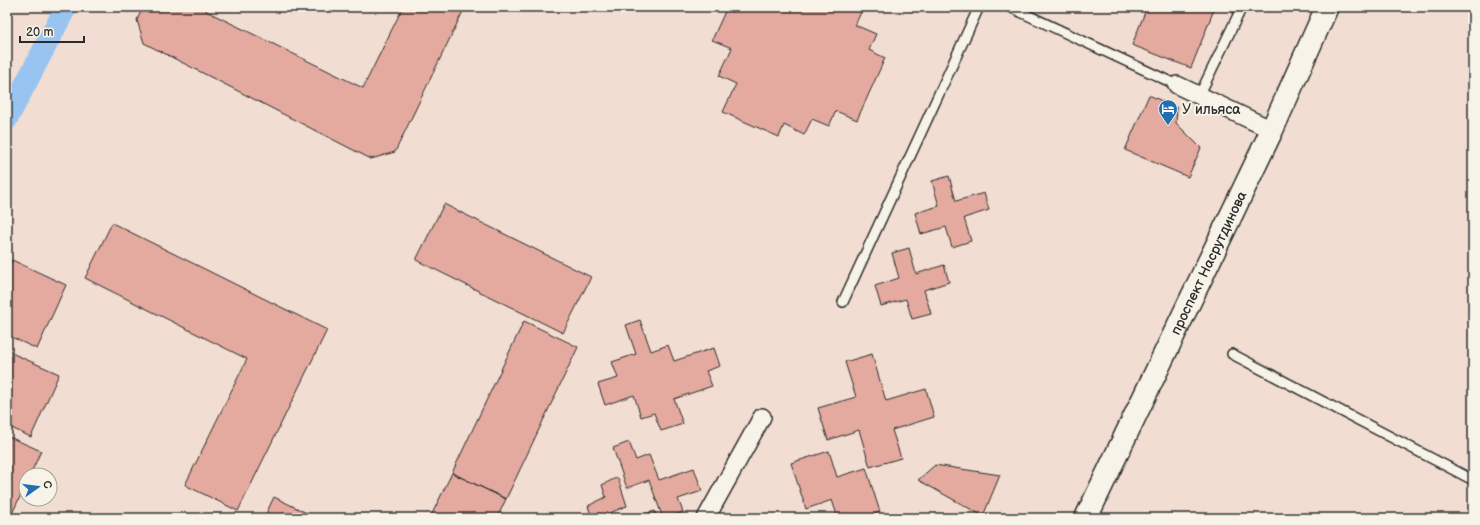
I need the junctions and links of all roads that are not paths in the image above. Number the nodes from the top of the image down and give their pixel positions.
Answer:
1 (979, 7) edge
2 (1010, 7) edge
3 (1242, 7) edge
4 (1327, 7) edge
5 (1177, 85) joint
6 (1199, 96) junction
7 (1272, 130) junction
8 (843, 302) dead end
9 (1232, 354) dead end
10 (762, 416) dead end
11 (1473, 480) edge
12 (706, 518) edge
13 (1086, 518) edge

1 - 8 lane
2 - 5 lane
3 - 6 lane
4 - 7 main road, проспект Насрутдинова
5 - 6 street
6 - 7 street
7 - 13 main road, проспект Насрутдинова
9 - 11 lane
10 - 12 street

